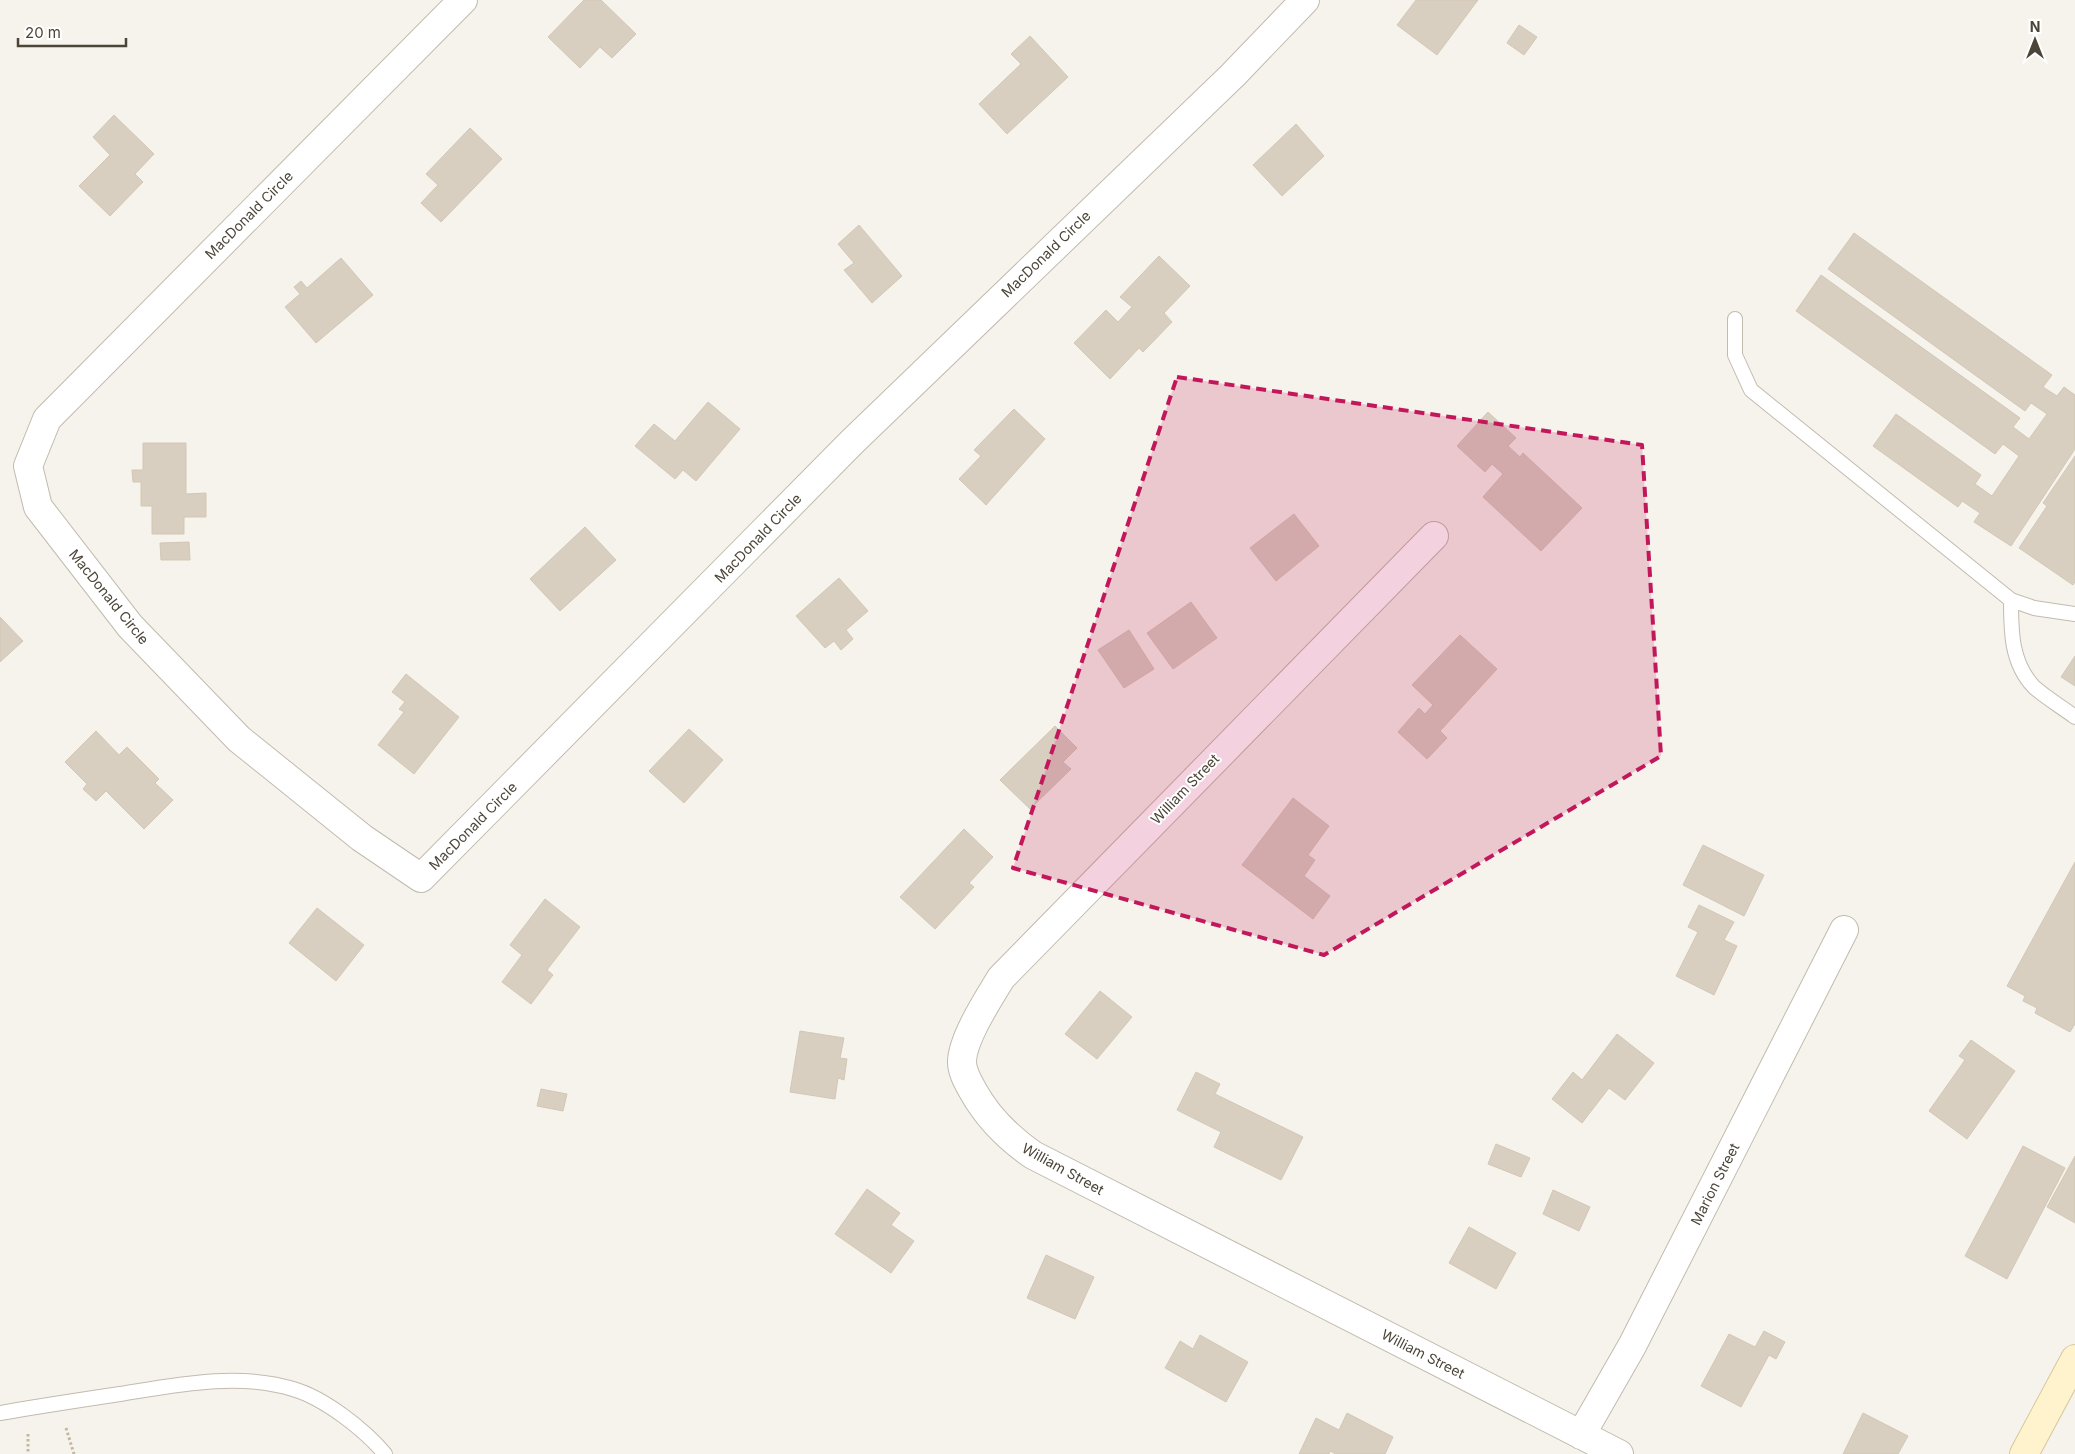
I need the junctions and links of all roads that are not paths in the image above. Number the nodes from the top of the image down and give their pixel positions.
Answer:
1 (463, 0) edge
2 (1305, 0) edge
3 (1734, 319) dead end
4 (1434, 536) dead end
5 (2011, 600) junction
6 (2075, 614) edge
7 (2075, 717) edge
8 (1844, 930) dead end
9 (2075, 1358) edge
10 (0, 1413) edge
11 (1581, 1435) junction
12 (385, 1454) edge
13 (1618, 1454) edge
14 (2024, 1454) edge

1 - 2 street, MacDonald Circle
3 - 5 lane
4 - 11 street, William Street
5 - 6 lane
5 - 7 lane
8 - 11 street, Marion Street
9 - 14 main road
10 - 12 lane
11 - 13 street, William Street

